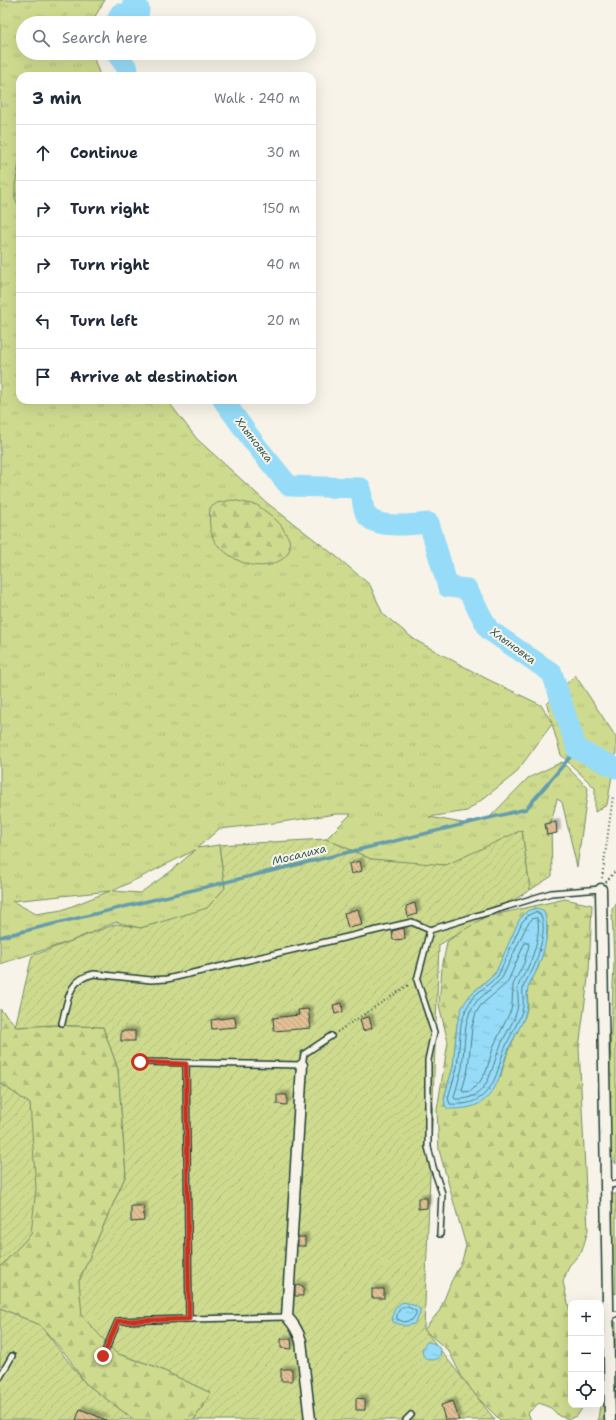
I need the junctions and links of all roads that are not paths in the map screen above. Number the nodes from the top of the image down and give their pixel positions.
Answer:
1 (600, 889) joint
2 (430, 930) junction
3 (62, 1022) dead end
4 (331, 1036) road end
5 (140, 1062) dead end
6 (186, 1064) junction
7 (302, 1065) junction
8 (616, 1184) edge
9 (606, 1186) junction
10 (440, 1234) dead end
11 (612, 1315) edge
12 (287, 1317) junction
13 (189, 1319) junction
14 (12, 1356) dead end
15 (103, 1356) dead end
16 (0, 1378) edge
17 (411, 1415) dead end
18 (310, 1420) edge
19 (406, 1420) edge
20 (610, 1420) edge

1 - 2 lane
1 - 9 street
2 - 3 lane
2 - 10 lane
4 - 7 lane
5 - 6 lane
6 - 7 lane
6 - 13 lane
7 - 12 street
8 - 9 lane
9 - 11 street
11 - 20 street
12 - 13 lane
12 - 18 street
13 - 15 lane
14 - 16 lane
17 - 19 lane

